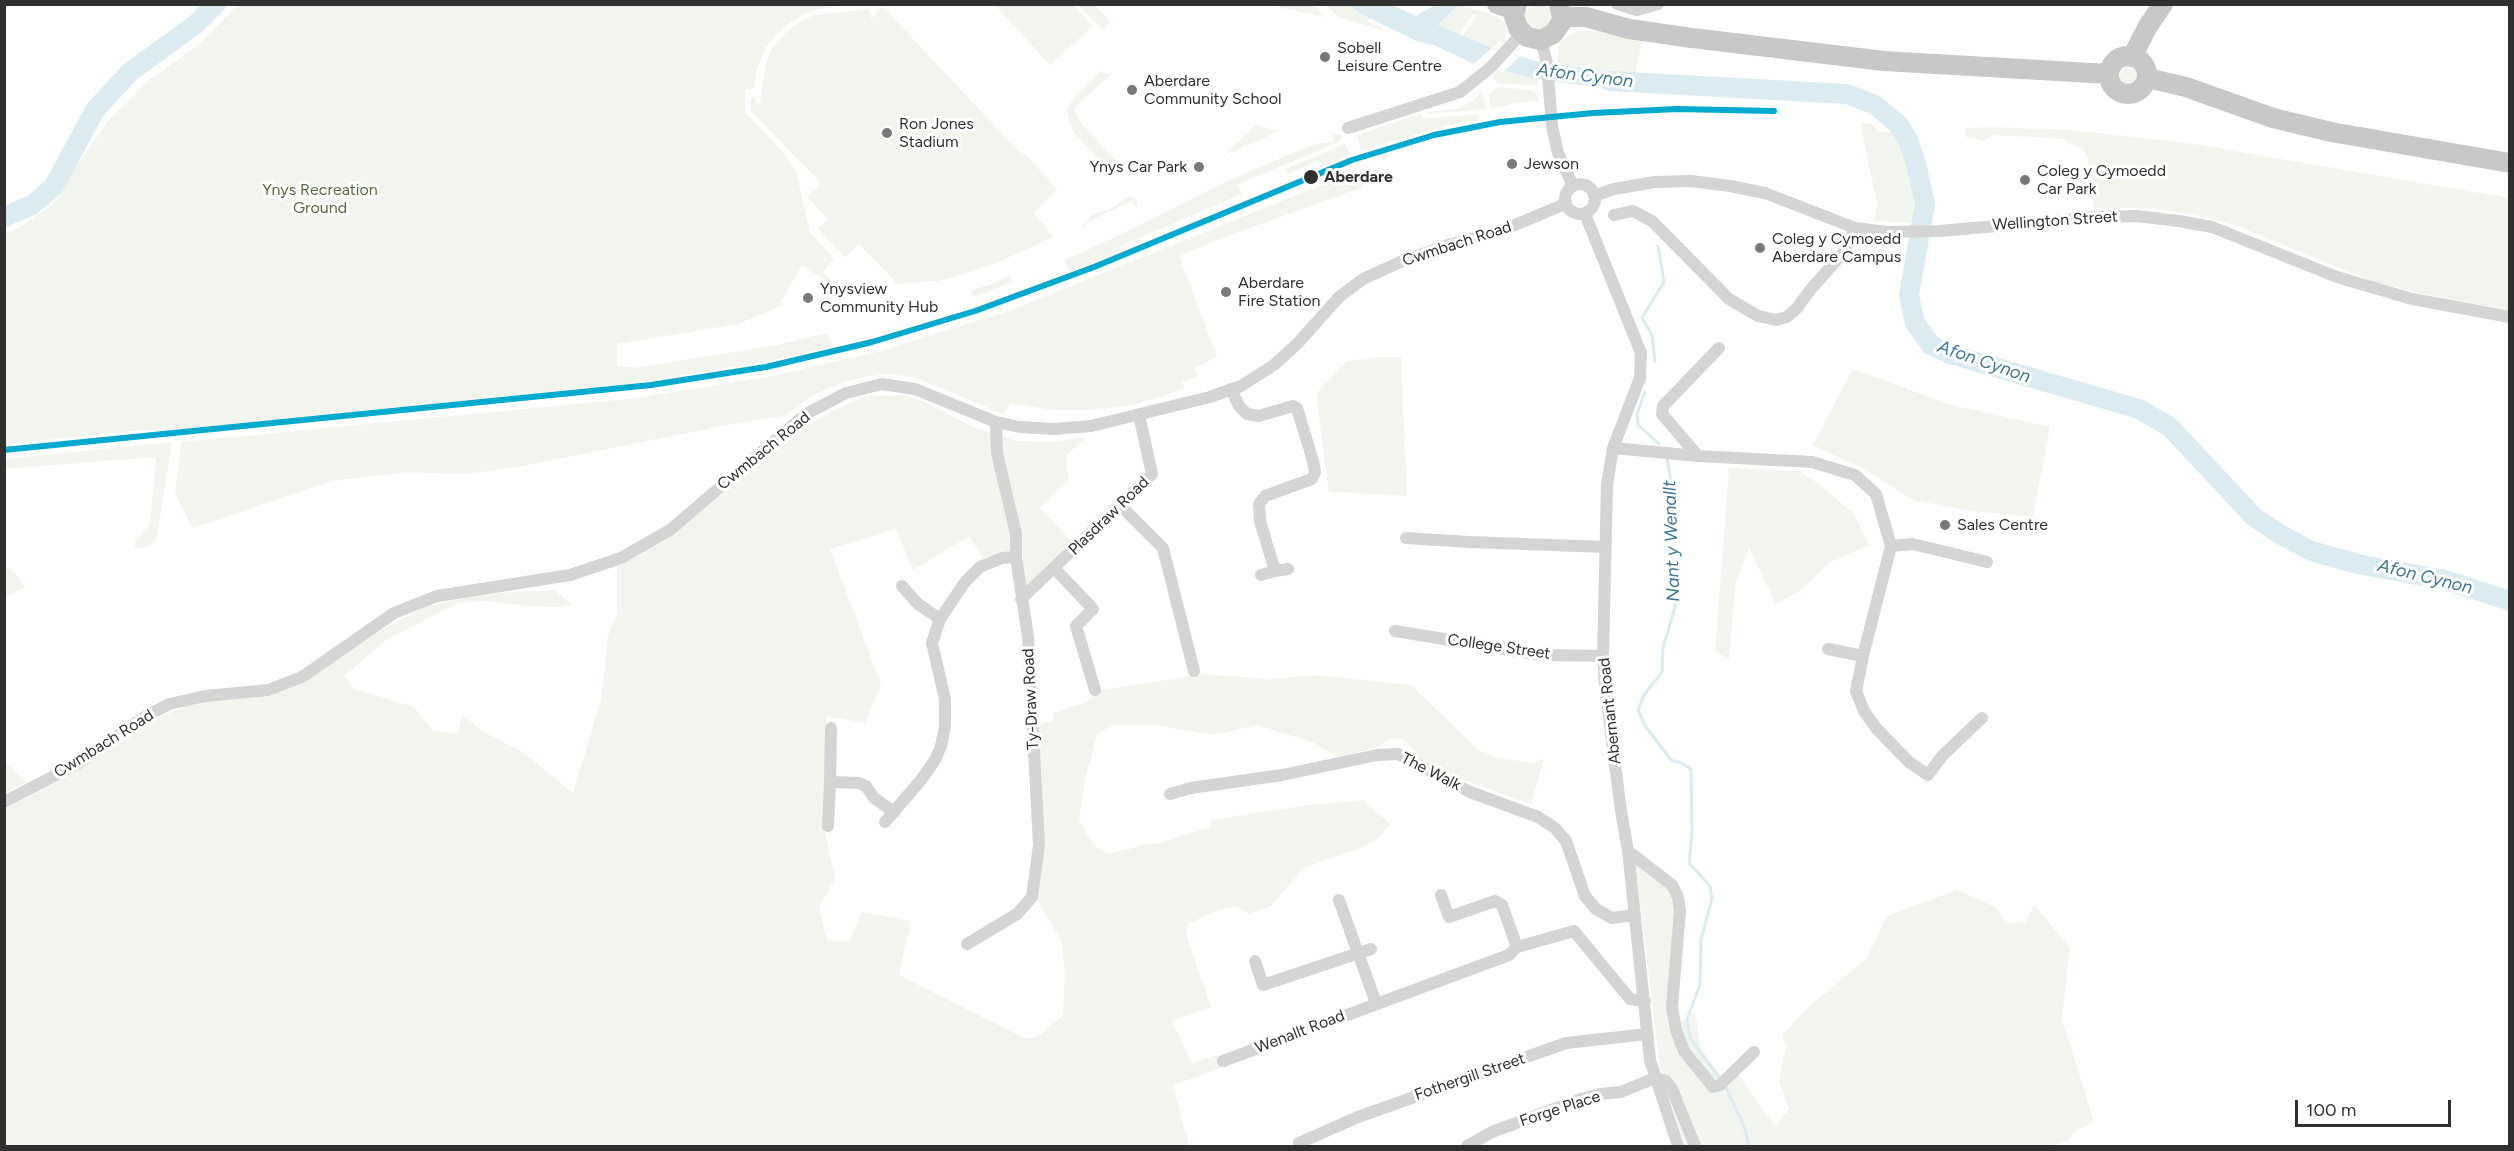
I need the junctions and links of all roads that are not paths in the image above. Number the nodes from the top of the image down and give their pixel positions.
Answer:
1 (1617, 4) edge
2 (1658, 4) edge
3 (2163, 4) edge
4 (1510, 6) edge
5 (1560, 11) edge
6 (1522, 33) junction
7 (1541, 40) junction
8 (2132, 57) junction
9 (2109, 74) junction
10 (2147, 78) junction
11 (1348, 128) dead end
12 (2510, 163) edge
13 (1573, 186) junction
14 (1594, 196) junction
15 (1565, 204) junction
16 (1585, 214) junction
17 (1614, 215) dead end
18 (1855, 228) junction
19 (2510, 317) edge
20 (1719, 348) dead end
21 (1231, 389) junction
22 (1139, 415) junction
23 (996, 422) junction
24 (1613, 448) junction
25 (1698, 456) junction
26 (1120, 505) junction
27 (1406, 538) dead end
28 (1891, 546) junction
29 (1605, 547) junction
30 (1017, 557) junction
31 (1987, 562) dead end
32 (1055, 568) junction
33 (1288, 569) dead end
34 (1275, 571) junction
35 (1261, 576) dead end
36 (902, 586) dead end
37 (1021, 599) junction
38 (940, 619) junction
39 (1395, 631) dead end
40 (1828, 649) dead end
41 (1603, 656) junction
42 (1863, 656) junction
43 (1194, 671) dead end
44 (1095, 690) dead end
45 (1982, 718) dead end
46 (831, 728) dead end
47 (830, 782) junction
48 (1170, 794) dead end
49 (4, 802) edge
50 (894, 812) junction
51 (885, 822) dead end
52 (828, 826) dead end
53 (1628, 851) junction
54 (1441, 895) dead end
55 (1339, 900) dead end
56 (1635, 915) junction
57 (967, 944) dead end
58 (1516, 947) junction
59 (1371, 949) dead end
60 (1358, 953) junction
61 (1255, 961) dead end
62 (1645, 1001) junction
63 (1376, 1003) junction
64 (1647, 1034) junction
65 (1754, 1052) dead end
66 (1223, 1061) dead end
67 (1655, 1078) junction
68 (1299, 1143) dead end
69 (1467, 1146) edge
70 (1675, 1146) edge
71 (1695, 1146) edge

1 - 2 street
3 - 8 main road
4 - 6 main road
5 - 7 main road
5 - 9 main road
6 - 7 main road
6 - 11 street
7 - 13 street
8 - 9 main road
8 - 10 main road
9 - 10 main road
10 - 12 main road
13 - 14 street
13 - 15 street
14 - 16 street
14 - 18 street, Wellington Street
15 - 16 street
15 - 21 street, Cwmbach Road
16 - 24 street, Abernant Road
17 - 18 street
18 - 19 street, Wellington Street
20 - 25 street
21 - 22 street, Cwmbach Road
21 - 34 street
22 - 23 street, Cwmbach Road
22 - 26 street, Plasdraw Road
23 - 30 street, Ty-Draw Road
23 - 49 street, Cwmbach Road
24 - 25 street
24 - 29 street, Abernant Road
25 - 28 street
26 - 32 street, Plasdraw Road
26 - 43 street
27 - 29 street
28 - 31 street
28 - 42 street
29 - 41 street, Abernant Road
30 - 37 street, Ty-Draw Road
30 - 38 street
32 - 37 street, Plasdraw Road
32 - 44 street
33 - 34 street
34 - 35 street
36 - 38 street
37 - 57 street, Ty-Draw Road
38 - 50 street
39 - 41 street, College Street
40 - 42 street
41 - 53 street, Abernant Road
42 - 45 street
46 - 47 street
47 - 50 street
47 - 52 street
48 - 56 street, The Walk
50 - 51 street
53 - 56 street, Abernant Road
53 - 65 street
54 - 58 street
55 - 60 street
56 - 62 street, Abernant Road
58 - 62 street, Wenallt Road
58 - 63 street, Wenallt Road
59 - 60 street
60 - 61 street
60 - 63 street
62 - 64 street, Abernant Road
63 - 66 street, Wenallt Road
64 - 67 street, Abernant Road
64 - 68 street, Fothergill Street
67 - 69 street, Forge Place
67 - 70 street, Abernant Road
67 - 71 street

